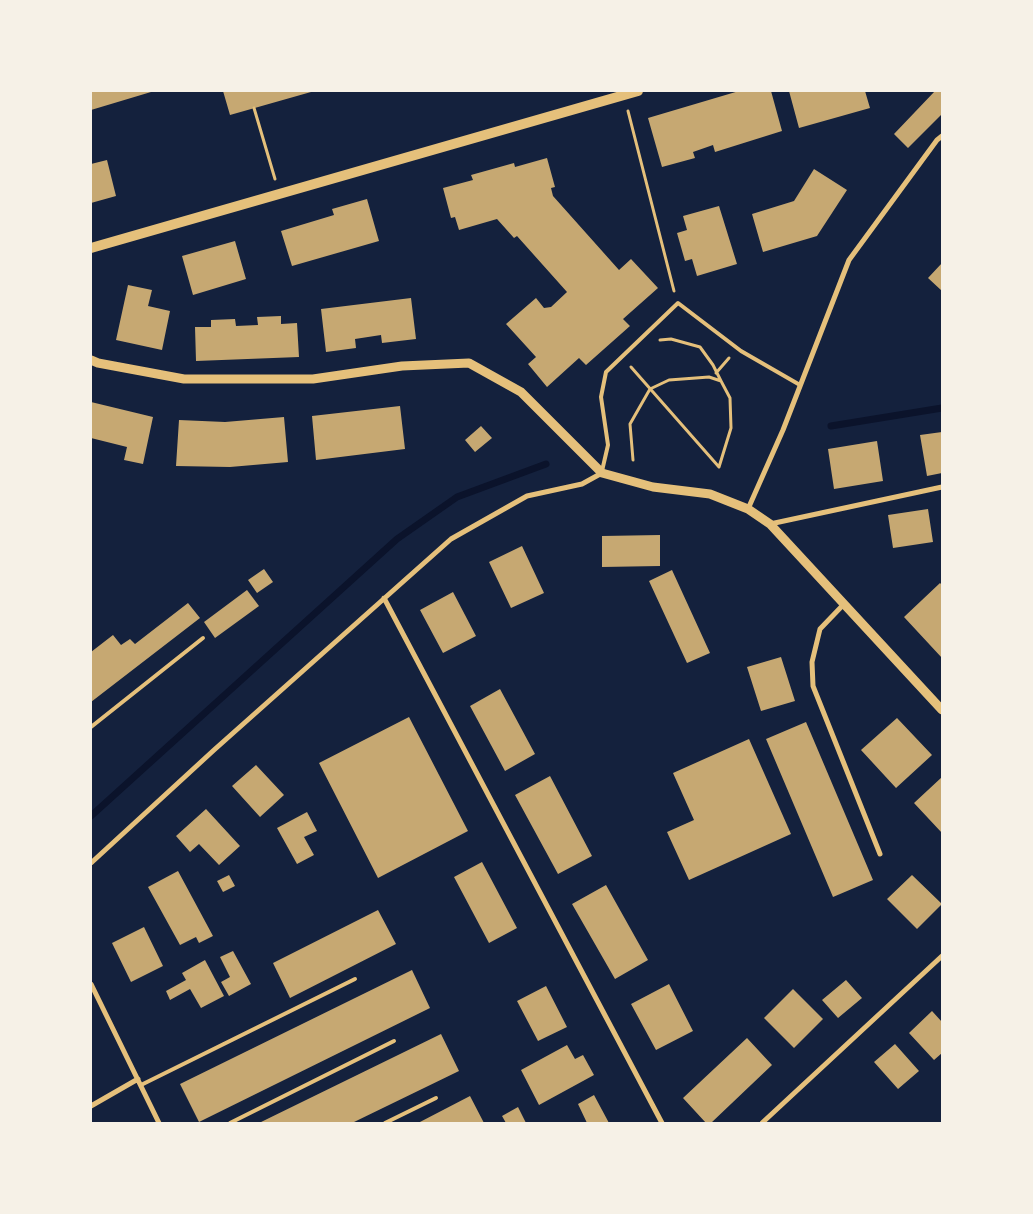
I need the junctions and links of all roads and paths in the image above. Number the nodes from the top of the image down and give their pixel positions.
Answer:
1 (638, 91) edge
2 (624, 96) junction
3 (254, 108) dead end
4 (942, 136) edge
5 (279, 194) junction
6 (91, 248) edge
7 (678, 303) junction
8 (637, 342) junction
9 (622, 357) junction
10 (91, 360) edge
11 (721, 381) junction
12 (800, 385) junction
13 (650, 389) junction
14 (633, 460) dead end
15 (602, 473) junction
16 (942, 487) edge
17 (748, 508) junction
18 (770, 524) junction
19 (384, 598) junction
20 (844, 603) junction
21 (203, 638) dead end
22 (942, 710) edge
23 (91, 727) edge
24 (880, 854) dead end
25 (91, 863) edge
26 (942, 956) edge
27 (355, 979) dead end
28 (91, 984) edge
29 (394, 1041) dead end
30 (138, 1079) junction
31 (141, 1085) junction
32 (436, 1098) dead end
33 (91, 1106) edge
34 (159, 1123) edge
35 (230, 1123) edge
36 (385, 1123) edge
37 (662, 1123) edge
38 (762, 1123) edge

1 - 2 main road
2 - 5 main road
2 - 7 path
3 - 5 path
4 - 12 street
5 - 6 main road
7 - 8 lane
7 - 12 lane
8 - 9 lane
8 - 11 path
9 - 13 path
9 - 15 lane
10 - 15 street
11 - 13 path
11 - 13 path
12 - 17 street
13 - 14 path
15 - 17 street
15 - 19 street
16 - 18 street
17 - 18 street
18 - 20 street
19 - 25 street
19 - 37 street
20 - 22 street
20 - 24 street
21 - 23 lane
26 - 38 street
27 - 31 lane
28 - 30 street
29 - 35 lane
30 - 31 street
30 - 33 street
31 - 34 street
32 - 36 lane

